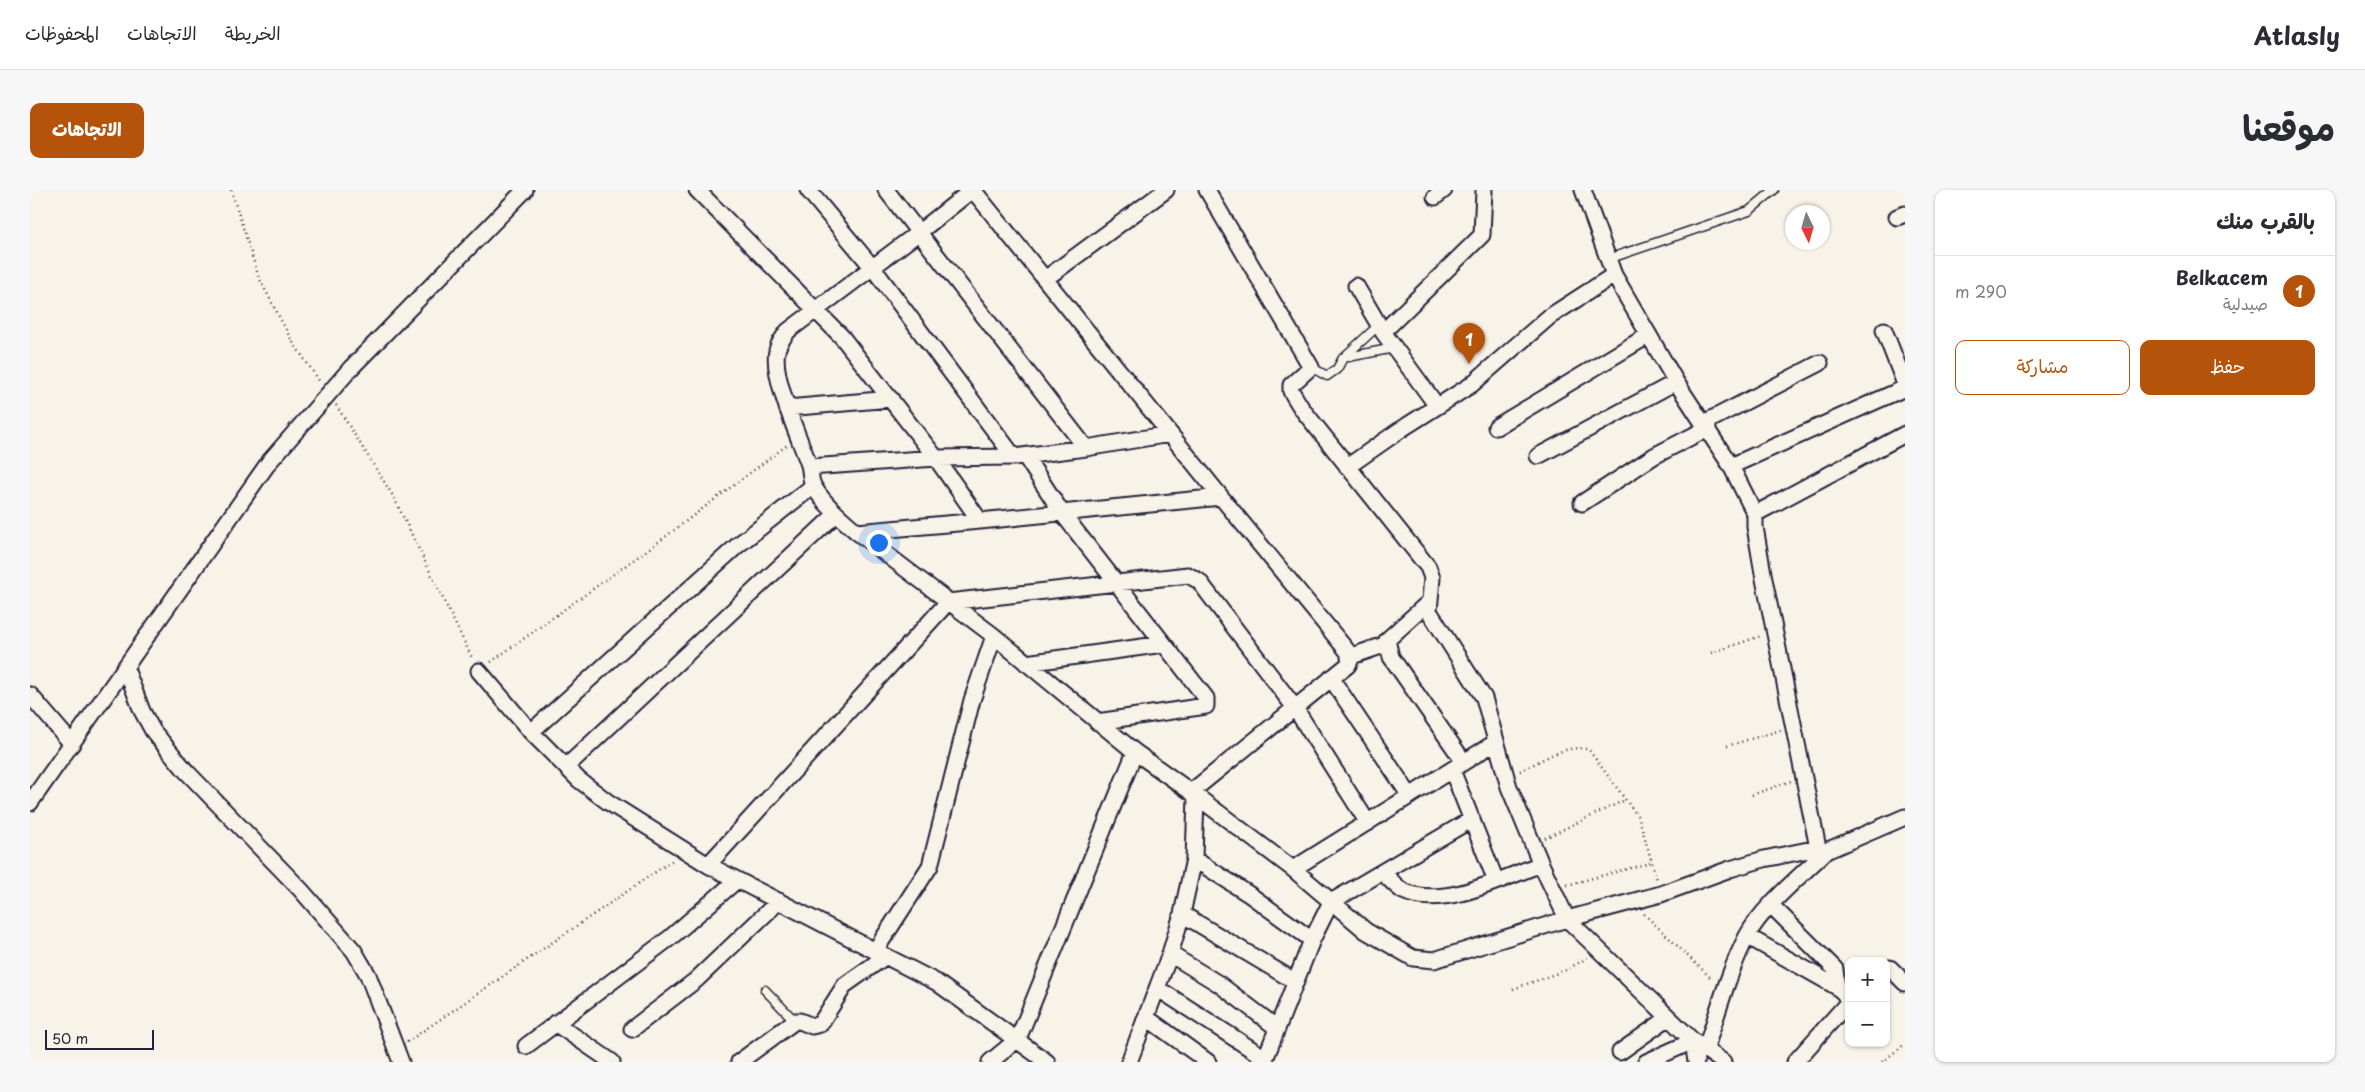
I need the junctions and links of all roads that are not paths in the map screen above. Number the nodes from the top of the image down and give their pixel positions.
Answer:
1 (526, 190) edge
2 (696, 190) edge
3 (808, 190) edge
4 (886, 190) edge
5 (972, 190) edge
6 (1166, 190) edge
7 (1207, 190) edge
8 (1484, 190) edge
9 (1583, 190) edge
10 (1774, 190) edge
11 (918, 233) junction
12 (1608, 259) junction
13 (873, 268) junction
14 (1614, 275) junction
15 (1044, 279) junction
16 (1356, 286) dead end
17 (816, 309) junction
18 (1381, 329) junction
19 (1884, 330) dead end
20 (1649, 335) junction
21 (1394, 348) junction
22 (1343, 358) junction
23 (1820, 363) dead end
24 (1311, 367) junction
25 (1676, 382) junction
26 (1905, 386) edge
27 (891, 399) junction
28 (1437, 406) junction
29 (787, 408) junction
30 (1706, 426) junction
31 (1496, 427) dead end
32 (1170, 434) junction
33 (1905, 434) edge
34 (1086, 448) junction
35 (1538, 456) dead end
36 (1020, 457) junction
37 (936, 458) junction
38 (1731, 466) junction
39 (810, 467) junction
40 (1347, 467) junction
41 (813, 486) junction
42 (1221, 497) junction
43 (1582, 503) dead end
44 (1062, 513) junction
45 (836, 514) junction
46 (1755, 514) junction
47 (980, 521) junction
48 (856, 532) junction
49 (1116, 583) junction
50 (948, 602) junction
51 (1429, 602) junction
52 (994, 636) junction
53 (1164, 644) junction
54 (1387, 644) junction
55 (1349, 657) junction
56 (1026, 663) junction
57 (126, 669) junction
58 (479, 671) road end
59 (1331, 678) junction
60 (30, 694) edge
61 (1295, 708) junction
62 (1097, 722) junction
63 (530, 732) junction
64 (1496, 742) junction
65 (72, 744) junction
66 (1135, 752) junction
67 (1458, 766) junction
68 (566, 767) junction
69 (1193, 794) junction
70 (1410, 796) junction
71 (30, 803) edge
72 (1905, 817) edge
73 (1472, 819) junction
74 (1368, 823) junction
75 (1822, 850) junction
76 (1194, 858) junction
77 (1541, 864) junction
78 (708, 865) junction
79 (1293, 869) junction
80 (1382, 873) junction
81 (737, 880) junction
82 (1496, 881) junction
83 (779, 901) junction
84 (1332, 902) junction
85 (1772, 906) junction
86 (1182, 914) junction
87 (1567, 919) junction
88 (1747, 936) junction
89 (1312, 940) junction
90 (881, 954) junction
91 (1170, 954) junction
92 (1890, 968) edge
93 (1296, 982) junction
94 (1905, 983) edge
95 (1837, 987) junction
96 (1156, 988) junction
97 (765, 990) dead end
98 (1845, 995) edge
99 (1846, 1002) edge
100 (1147, 1018) junction
101 (1668, 1018) junction
102 (794, 1021) junction
103 (556, 1023) junction
104 (1277, 1028) junction
105 (632, 1029) dead end
106 (1018, 1039) junction
107 (1699, 1045) junction
108 (526, 1046) dead end
109 (1620, 1052) dead end
110 (398, 1056) edge
111 (747, 1060) edge
112 (1264, 1060) edge
113 (612, 1062) edge
114 (990, 1062) edge
115 (1047, 1062) edge
116 (1129, 1062) edge
117 (1208, 1062) edge
118 (1646, 1062) edge
119 (1696, 1062) edge
120 (1723, 1062) edge
121 (1795, 1062) edge

1 - 57 street
2 - 17 street
3 - 13 street
4 - 11 street
5 - 11 street
5 - 15 street
6 - 15 street
7 - 24 street
8 - 18 street
9 - 12 street
10 - 12 lane
11 - 13 street
11 - 34 street
12 - 14 street
13 - 17 street
13 - 36 street
14 - 20 street
14 - 28 street
15 - 32 street
16 - 18 street
17 - 27 street
17 - 29 street
18 - 21 street
18 - 22 lane
19 - 26 street
20 - 25 street
20 - 31 street
21 - 22 lane
21 - 28 street
22 - 24 lane
23 - 30 street
24 - 40 street
25 - 30 street
25 - 35 street
26 - 38 street
27 - 29 street
27 - 37 street
28 - 40 street
29 - 39 street
30 - 38 street
30 - 43 street
32 - 34 street
32 - 42 street
33 - 46 street
34 - 36 street
36 - 37 street
36 - 44 street
37 - 39 street
37 - 47 street
38 - 46 street
39 - 41 street
40 - 51 street
41 - 45 street
41 - 63 street
42 - 44 street
42 - 55 street
44 - 47 street
44 - 49 street
45 - 48 street
45 - 68 street
46 - 75 street
47 - 48 street
48 - 50 street
49 - 50 street
49 - 53 street
49 - 61 street
50 - 52 street
50 - 78 street
51 - 54 street
51 - 64 street
52 - 56 street
52 - 90 street
53 - 56 street
53 - 62 street
54 - 55 street
54 - 67 street
55 - 59 street
56 - 62 street
57 - 65 street
57 - 110 street
58 - 63 street
59 - 61 street
59 - 70 street
60 - 65 street
61 - 69 street
61 - 74 street
62 - 66 street
63 - 68 street
64 - 67 street
64 - 77 street
65 - 71 street
66 - 69 street
66 - 106 street
67 - 70 street
67 - 73 street
68 - 78 street
69 - 76 street
69 - 79 street
70 - 74 street
72 - 75 street
73 - 80 street
73 - 82 street
74 - 79 street
75 - 85 street
75 - 87 street
76 - 86 street
76 - 89 street
77 - 82 street
77 - 87 street
78 - 81 street
79 - 84 street
80 - 82 street
80 - 84 street
81 - 83 street
81 - 103 street
83 - 90 street
83 - 105 street
84 - 87 street
84 - 89 street
85 - 88 street
85 - 95 street
86 - 91 street
86 - 93 street
87 - 101 street
88 - 95 street
88 - 107 street
89 - 93 street
90 - 102 street
90 - 106 street
91 - 96 street
91 - 104 street
92 - 94 street
93 - 104 street
95 - 98 street
96 - 100 street
96 - 112 street
97 - 102 lane
99 - 121 street
100 - 116 street
100 - 117 street
101 - 107 street
101 - 109 street
102 - 111 street
103 - 108 street
103 - 113 street
104 - 112 street
106 - 114 street
106 - 115 street
107 - 118 street
107 - 119 street
107 - 120 street

